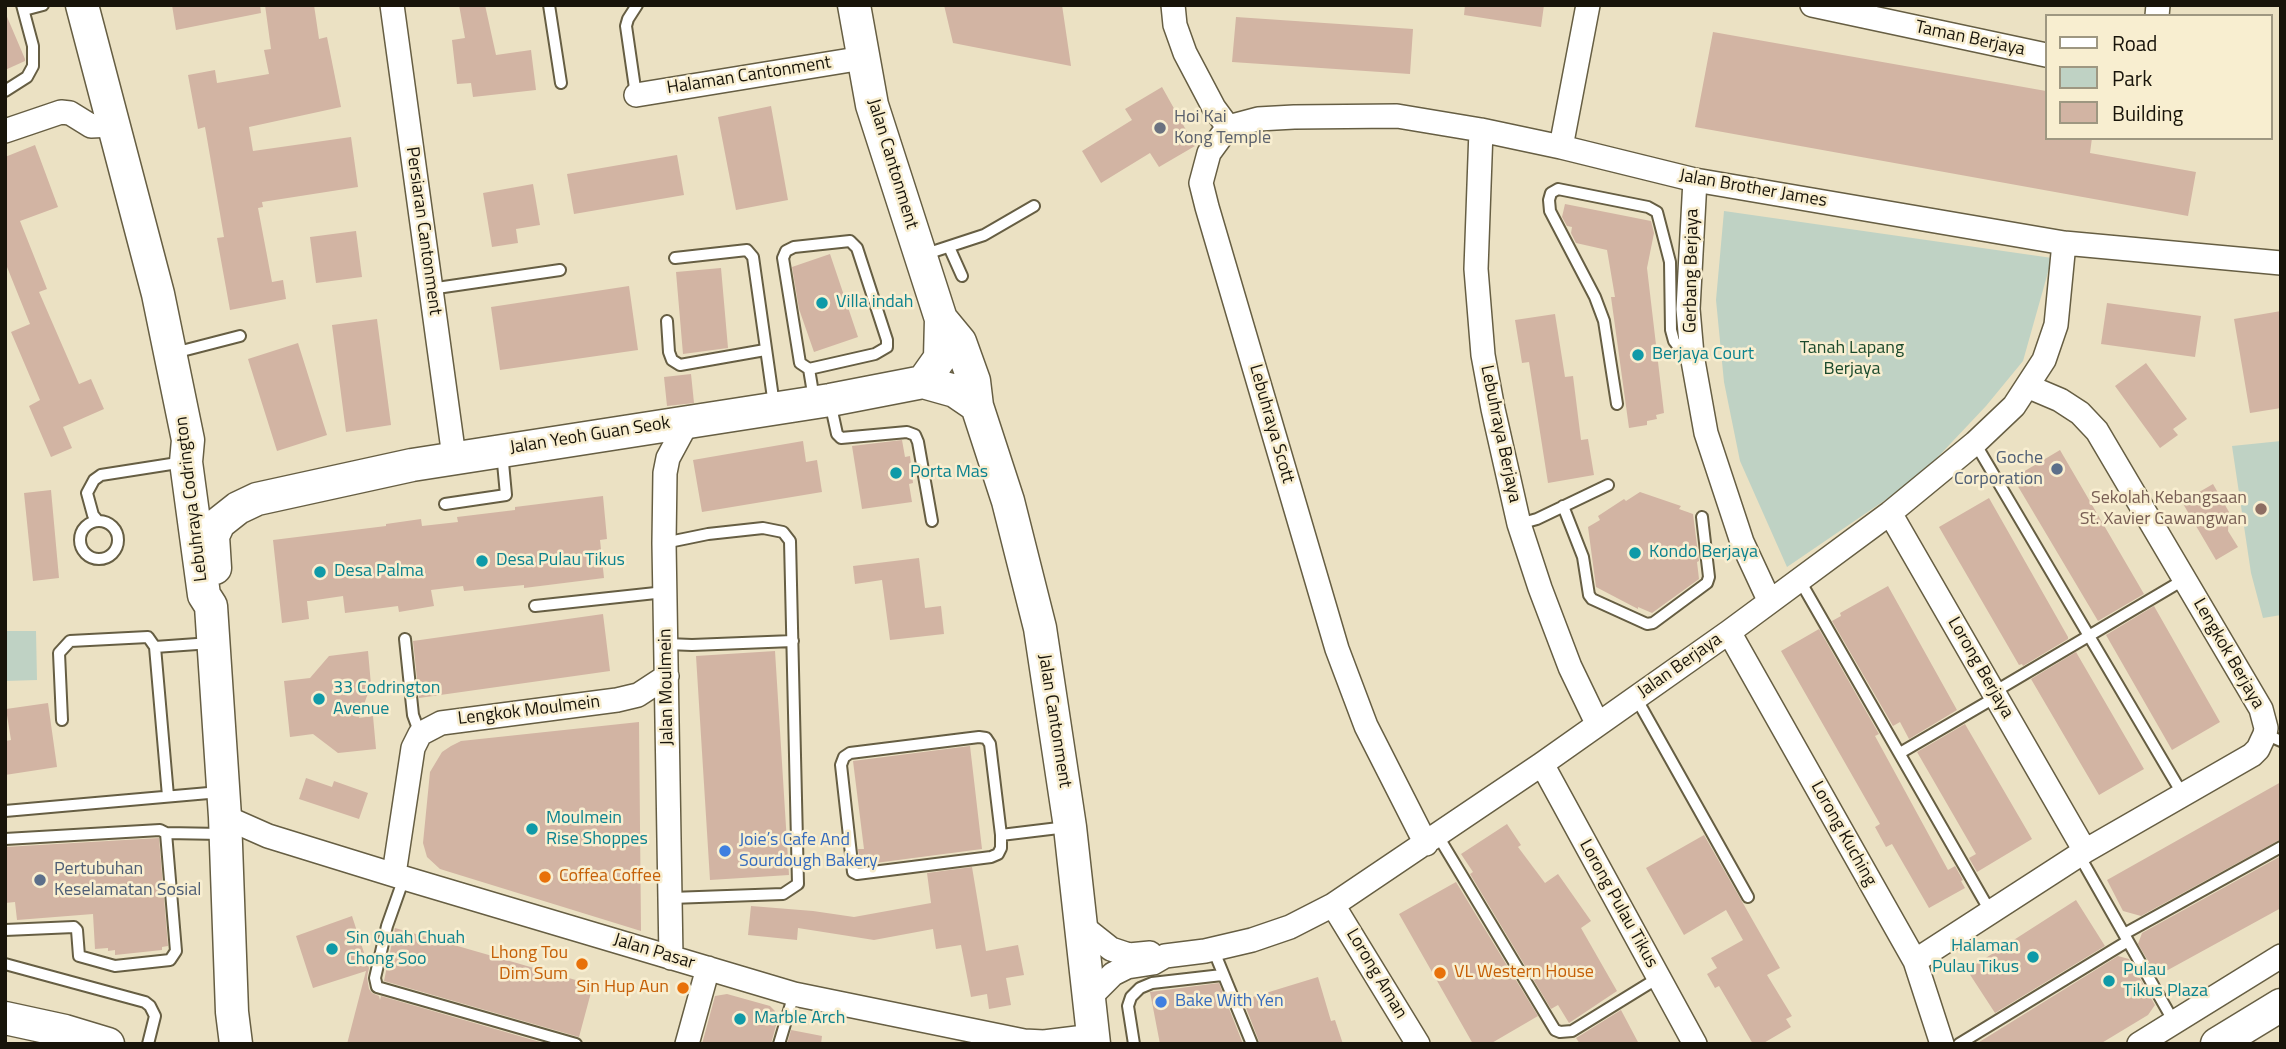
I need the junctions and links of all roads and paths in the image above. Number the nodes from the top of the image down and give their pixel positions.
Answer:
1 (43, 5) edge
2 (82, 5) edge
3 (392, 5) edge
4 (549, 5) edge
5 (638, 5) edge
6 (854, 5) edge
7 (1173, 5) edge
8 (1588, 5) edge
9 (1812, 5) edge
10 (23, 8) edge
11 (2044, 55) edge
12 (863, 58) junction
13 (561, 83) dead end
14 (5, 92) edge
15 (636, 95) joint
16 (113, 125) junction
17 (1228, 127) junction
18 (1481, 130) junction
19 (5, 131) edge
20 (1561, 147) junction
21 (1695, 180) junction
22 (1034, 206) dead end
23 (2064, 243) junction
24 (935, 251) junction
25 (675, 258) dead end
26 (2281, 263) edge
27 (560, 271) dead end
28 (962, 276) dead end
29 (430, 289) junction
30 (941, 319) junction
31 (667, 321) dead end
32 (240, 336) dead end
33 (765, 350) junction
34 (171, 354) junction
35 (1692, 355) junction
36 (809, 369) junction
37 (923, 382) junction
38 (2028, 386) junction
39 (822, 401) junction
40 (1617, 404) dead end
41 (977, 405) junction
42 (775, 408) junction
43 (688, 421) junction
44 (1975, 443) junction
45 (501, 449) junction
46 (187, 451) junction
47 (454, 457) junction
48 (1608, 485) dead end
49 (257, 499) junction
50 (444, 504) dead end
51 (1563, 506) junction
52 (1890, 513) junction
53 (1702, 517) dead end
54 (97, 521) dead end
55 (932, 521) dead end
56 (1519, 524) junction
57 (664, 543) junction
58 (1799, 579) junction
59 (2185, 579) junction
60 (666, 592) junction
61 (1769, 600) junction
62 (211, 606) junction
63 (535, 606) dead end
64 (1729, 632) junction
65 (2089, 635) junction
66 (405, 639) dead end
67 (793, 641) junction
68 (213, 643) junction
69 (667, 644) junction
70 (155, 648) junction
71 (667, 676) junction
72 (1995, 695) junction
73 (1636, 696) junction
74 (617, 700) junction
75 (62, 720) dead end
76 (1597, 723) junction
77 (668, 726) junction
78 (421, 734) junction
79 (2273, 738) edge
80 (1899, 753) junction
81 (1542, 764) junction
82 (2183, 795) junction
83 (168, 796) junction
84 (5, 811) edge
85 (225, 814) junction
86 (2069, 823) junction
87 (1070, 827) junction
88 (2118, 832) junction
89 (166, 833) junction
90 (1001, 835) junction
91 (5, 839) edge
92 (1432, 840) junction
93 (2281, 847) edge
94 (2082, 853) junction
95 (399, 876) junction
96 (1748, 897) dead end
97 (671, 898) junction
98 (1333, 905) junction
99 (1990, 911) junction
100 (1082, 926) junction
101 (5, 930) edge
102 (2126, 937) junction
103 (1213, 949) junction
104 (1166, 956) junction
105 (2281, 956) edge
106 (671, 958) junction
107 (1915, 961) junction
108 (5, 964) edge
109 (708, 968) junction
110 (1222, 975) junction
111 (1658, 978) junction
112 (794, 994) junction
113 (1089, 998) junction
114 (2281, 1005) edge
115 (5, 1018) edge
116 (2281, 1020) edge
117 (2174, 1022) junction
118 (2228, 1037) edge
119 (1094, 1040) edge
120 (108, 1044) edge
121 (148, 1044) edge
122 (236, 1044) edge
123 (576, 1044) edge
124 (687, 1044) edge
125 (779, 1044) edge
126 (1134, 1044) edge
127 (1252, 1044) edge
128 (1418, 1044) edge
129 (1695, 1044) edge
130 (1942, 1044) edge
131 (1959, 1044) edge
132 (2139, 1044) edge

1 - 10 lane
2 - 16 street, Lebuhraya Codrington
3 - 29 street, Persiaran Cantonment
4 - 13 lane
5 - 15 lane
6 - 12 street, Jalan Cantonment
7 - 17 street
8 - 20 street
9 - 11 street, Taman Berjaya
10 - 14 lane
12 - 15 street, Halaman Cantonment
12 - 24 street, Jalan Cantonment
16 - 19 street
16 - 34 street, Lebuhraya Codrington
17 - 18 street, Jalan Brother James
17 - 92 street, Lebuhraya Scott
18 - 20 street, Jalan Brother James
18 - 56 street, Lebuhraya Berjaya
20 - 21 street, Jalan Brother James
21 - 23 street, Jalan Brother James
21 - 35 street, Gerbang Berjaya
22 - 24 lane
23 - 26 street, Jalan Brother James
23 - 38 street, Jalan Berjaya
24 - 28 lane
24 - 30 street, Jalan Cantonment
25 - 33 lane
27 - 29 lane
29 - 47 street, Persiaran Cantonment
30 - 37 street, Jalan Cantonment
30 - 41 street, Jalan Cantonment
31 - 33 lane
32 - 34 lane
33 - 42 lane
34 - 46 street, Lebuhraya Codrington
35 - 40 lane
35 - 61 street, Gerbang Berjaya
36 - 36 lane
36 - 39 lane
37 - 39 street, Jalan Yeoh Guan Seok
37 - 41 street
38 - 44 street, Jalan Berjaya
38 - 59 street, Lengkok Berjaya
39 - 42 street, Jalan Yeoh Guan Seok
39 - 55 lane
41 - 87 street, Jalan Cantonment
42 - 43 street, Jalan Yeoh Guan Seok
43 - 45 street, Jalan Yeoh Guan Seok
43 - 57 street, Jalan Moulmein
44 - 52 street, Jalan Berjaya
44 - 65 lane
45 - 47 street, Jalan Yeoh Guan Seok
45 - 50 lane
46 - 49 street, Jalan Yeoh Guan Seok
46 - 54 lane
46 - 62 street, Lebuhraya Codrington
47 - 49 street, Jalan Yeoh Guan Seok
48 - 51 lane
49 - 62 street, Jalan Yeoh Guan Seok
51 - 53 lane
51 - 56 lane
52 - 58 street, Jalan Berjaya
52 - 72 street, Lorong Berjaya
56 - 76 street, Lebuhraya Berjaya
57 - 60 street, Jalan Moulmein
57 - 67 lane
58 - 61 street, Jalan Berjaya
58 - 80 lane
59 - 65 lane
59 - 79 street, Lengkok Berjaya
60 - 63 lane
60 - 69 street, Jalan Moulmein
61 - 64 street, Jalan Berjaya
62 - 68 street, Lebuhraya Codrington
64 - 73 street, Jalan Berjaya
64 - 107 street, Lorong Kuching
65 - 72 lane
65 - 82 lane
66 - 78 lane
67 - 69 lane
67 - 97 lane
68 - 70 lane
68 - 85 street, Lebuhraya Codrington
69 - 71 street, Jalan Moulmein
70 - 75 lane
70 - 83 lane
71 - 74 street, Lengkok Moulmein
71 - 77 street, Jalan Moulmein
72 - 80 lane
72 - 86 street, Lorong Berjaya
73 - 76 street, Jalan Berjaya
73 - 96 lane
74 - 77 street, Lengkok Moulmein
74 - 78 street, Lengkok Moulmein
76 - 81 street, Jalan Berjaya
77 - 97 street, Jalan Moulmein
78 - 95 street
79 - 82 street, Lengkok Berjaya
80 - 99 lane
81 - 92 street, Jalan Berjaya
81 - 111 street, Lorong Pulau Tikus
82 - 88 street, Lengkok Berjaya
83 - 84 lane
83 - 85 lane
85 - 89 lane
85 - 95 street, Jalan Pasar
85 - 122 street, Lebuhraya Codrington
86 - 88 street
86 - 94 street, Lorong Berjaya
87 - 90 lane
87 - 100 street, Jalan Cantonment
88 - 94 street, Lengkok Berjaya
89 - 91 lane
89 - 101 lane
90 - 90 lane
92 - 98 street, Jalan Berjaya
92 - 111 lane
93 - 102 lane
94 - 99 street, Lengkok Berjaya
94 - 102 lane
95 - 106 street, Jalan Pasar
95 - 123 lane
97 - 106 street, Jalan Moulmein
98 - 103 street, Jalan Berjaya
98 - 128 street, Lorong Aman
99 - 107 street, Lengkok Berjaya
100 - 104 street, Jalan Berjaya
100 - 113 street, Jalan Cantonment
102 - 117 lane
102 - 131 lane
103 - 104 street, Jalan Berjaya
103 - 110 lane
104 - 113 street, Jalan Berjaya
105 - 117 street
106 - 109 street, Jalan Pasar
107 - 130 street, Lorong Kuching
108 - 121 lane
109 - 112 street, Jalan Pasar
109 - 124 street
110 - 126 lane
110 - 127 lane
111 - 129 street, Lorong Pulau Tikus
112 - 119 street, Jalan Pasar
112 - 125 lane
113 - 119 street, Jalan Cantonment
114 - 118 street
115 - 120 street
116 - 118 lane
117 - 132 street

